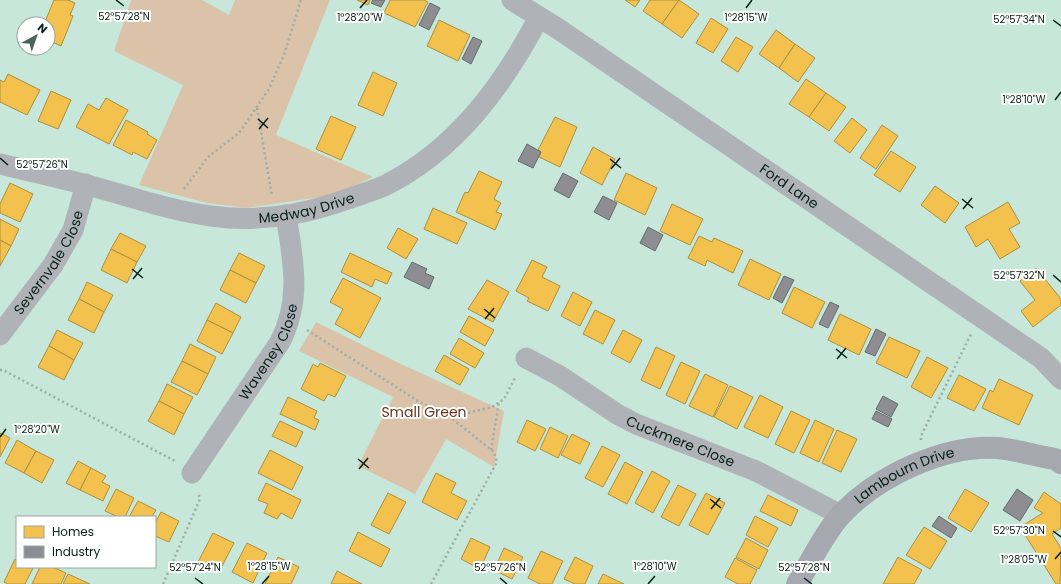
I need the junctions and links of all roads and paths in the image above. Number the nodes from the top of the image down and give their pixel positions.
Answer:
1 (301, 0) edge
2 (512, 0) edge
3 (539, 17) junction
4 (257, 108) junction
5 (0, 164) edge
6 (86, 184) junction
7 (173, 209) junction
8 (281, 216) junction
9 (979, 318) junction
10 (290, 319) junction
11 (0, 335) edge
12 (526, 358) joint
13 (0, 370) edge
14 (1061, 379) edge
15 (499, 402) junction
16 (445, 413) junction
17 (492, 450) junction
18 (1059, 456) edge
19 (924, 460) junction
20 (192, 473) junction
21 (841, 515) junction
22 (163, 584) edge
23 (431, 584) edge
24 (797, 584) edge

1 - 4 path
2 - 3 street, Ford Lane
3 - 8 street, Medway Drive
3 - 9 street, Ford Lane
4 - 7 path
4 - 8 path
5 - 6 street, Medway Drive
6 - 7 street, Medway Drive
6 - 11 street, Severnvale Close
7 - 8 street, Medway Drive
8 - 10 street, Waveney Close
9 - 14 street, Ford Lane
9 - 19 path
10 - 16 path
10 - 20 street, Waveney Close
12 - 15 path
12 - 21 street, Cuckmere Close
13 - 20 path
15 - 16 path
15 - 17 path
16 - 17 path
17 - 23 path
18 - 19 street, Lambourn Drive
19 - 21 street, Lambourn Drive
20 - 22 path
21 - 24 street, Lambourn Drive

